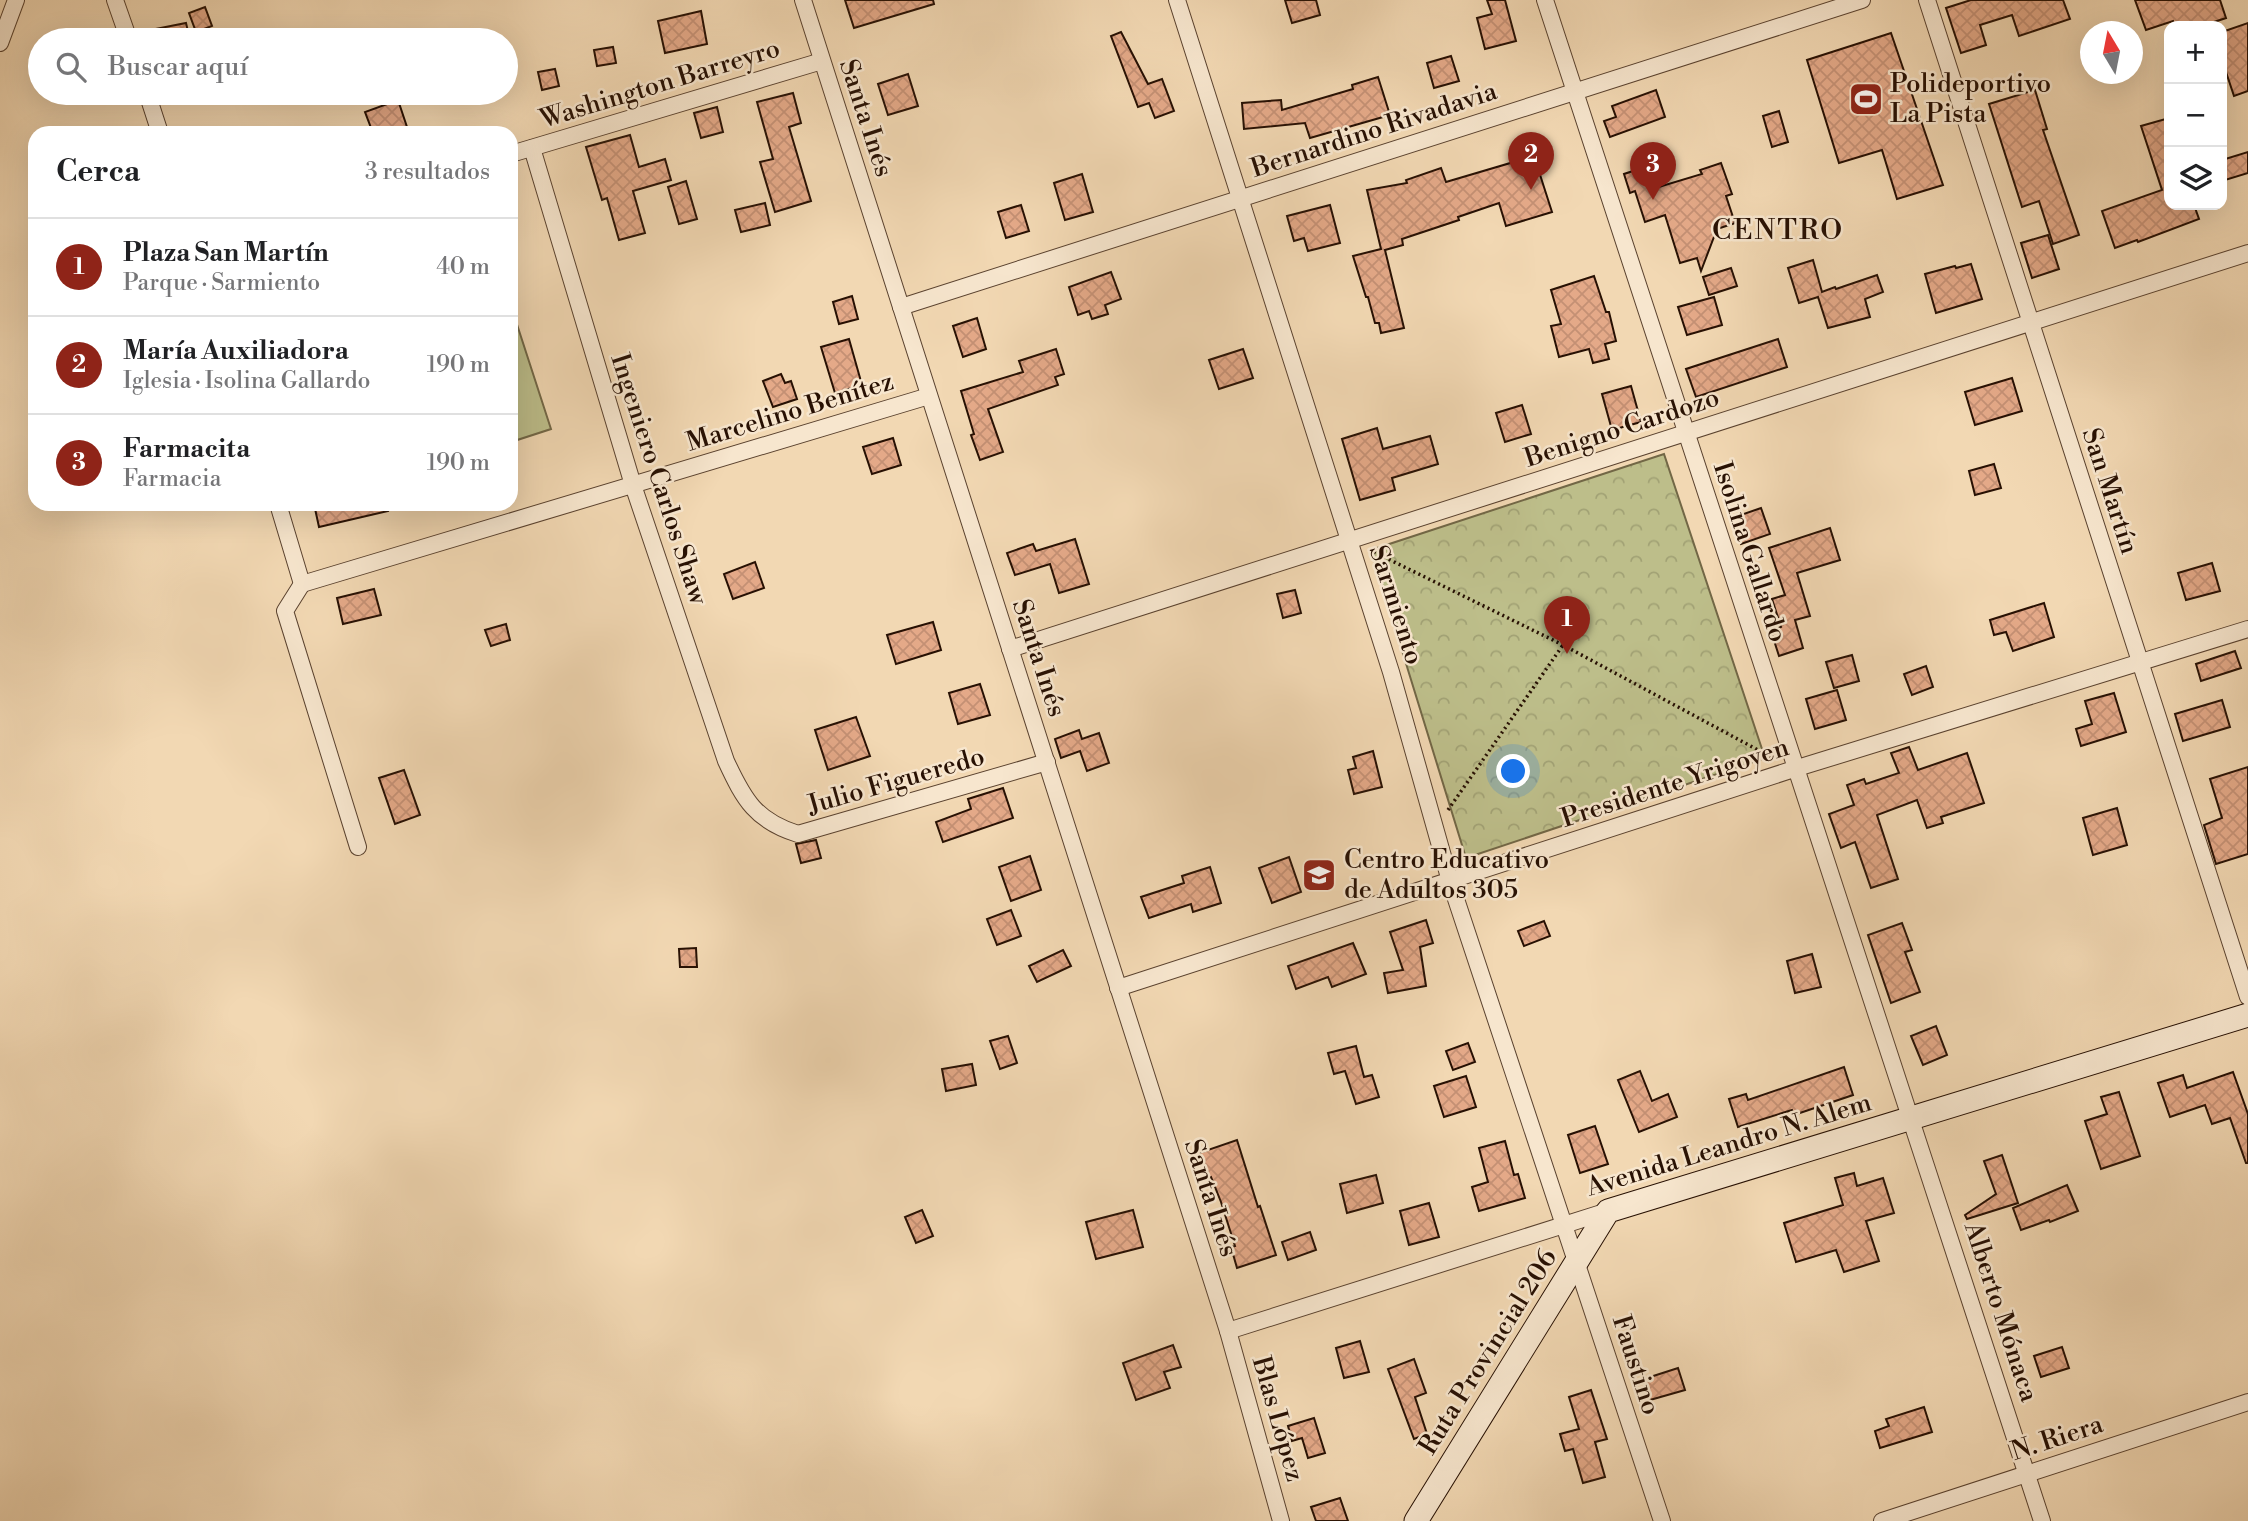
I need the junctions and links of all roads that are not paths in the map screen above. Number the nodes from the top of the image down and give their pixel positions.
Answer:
1 (16, 0) edge
2 (115, 0) edge
3 (803, 0) edge
4 (1177, 0) edge
5 (1545, 0) edge
6 (1862, 0) edge
7 (1927, 0) edge
8 (125, 28) edge
9 (0, 43) edge
10 (822, 61) junction
11 (1574, 92) junction
12 (151, 105) edge
13 (158, 126) edge
14 (532, 148) junction
15 (518, 152) edge
16 (1241, 199) junction
17 (2248, 253) edge
18 (901, 307) junction
19 (2031, 323) junction
20 (929, 396) junction
21 (1686, 432) junction
22 (633, 485) junction
23 (280, 511) edge
24 (1350, 541) junction
25 (302, 584) junction
26 (2248, 629) edge
27 (1010, 649) junction
28 (2139, 663) junction
29 (1048, 762) junction
30 (1794, 769) junction
31 (761, 816) joint
32 (358, 847) dead end
33 (1451, 881) junction
34 (1118, 988) junction
35 (2248, 997) edge
36 (2248, 1015) edge
37 (1913, 1118) junction
38 (1608, 1211) junction
39 (1564, 1225) junction
40 (1576, 1263) junction
41 (1228, 1331) junction
42 (2248, 1402) edge
43 (2027, 1474) junction
44 (1281, 1521) edge
45 (1416, 1521) edge
46 (1662, 1521) edge
47 (1882, 1521) edge
48 (2042, 1521) edge

1 - 9 street
2 - 8 street
3 - 10 street, Santa Inés
4 - 16 street, Sarmiento
5 - 11 street, Isolina Gallardo
6 - 11 street, Bernardino Rivadavia
7 - 19 street, San Martín
10 - 14 street, Washington Barreyro
10 - 18 street, Santa Inés
11 - 16 street, Bernardino Rivadavia
11 - 21 street, Isolina Gallardo
12 - 13 street
14 - 15 street, Washington Barreyro
14 - 22 street, Ingeniero Carlos Shaw
16 - 18 street, Bernardino Rivadavia
16 - 24 street, Sarmiento
17 - 19 street, Benigno Cardozo
18 - 20 street, Santa Inés
19 - 21 street, Benigno Cardozo
19 - 28 street, San Martín
20 - 22 street, Marcelino Benítez
20 - 27 street, Santa Inés
21 - 24 street, Benigno Cardozo
21 - 30 street, Isolina Gallardo
22 - 25 street, Marcelino Benítez
22 - 31 street, Ingeniero Carlos Shaw
23 - 25 street
24 - 27 street, Benigno Cardozo
24 - 33 street, Sarmiento
25 - 32 street
26 - 28 street, Presidente Yrigoyen
27 - 29 street, Santa Inés
28 - 30 street, Presidente Yrigoyen
28 - 35 street, San Martín
29 - 31 street, Julio Figueredo
29 - 34 street, Santa Inés
30 - 33 street, Presidente Yrigoyen
30 - 37 street, Isolina Gallardo
33 - 34 street, Presidente Yrigoyen
33 - 39 street, Sarmiento
34 - 41 street, Santa Inés
36 - 37 main road, Avenida Leandro N. Alem
37 - 38 main road, Avenida Leandro N. Alem
37 - 43 street, Alberto Mónaca
38 - 39 street, Avenida Leandro N. Alem
38 - 40 main road, Ruta Provincial 206
39 - 40 street, Faustino
39 - 41 street, Avenida Leandro N. Alem
40 - 45 main road, Ruta Provincial 206
40 - 46 street, Faustino
41 - 44 street, Blas López
42 - 43 street, N. Riera
43 - 47 street, N. Riera
43 - 48 street, Alberto Mónaca

